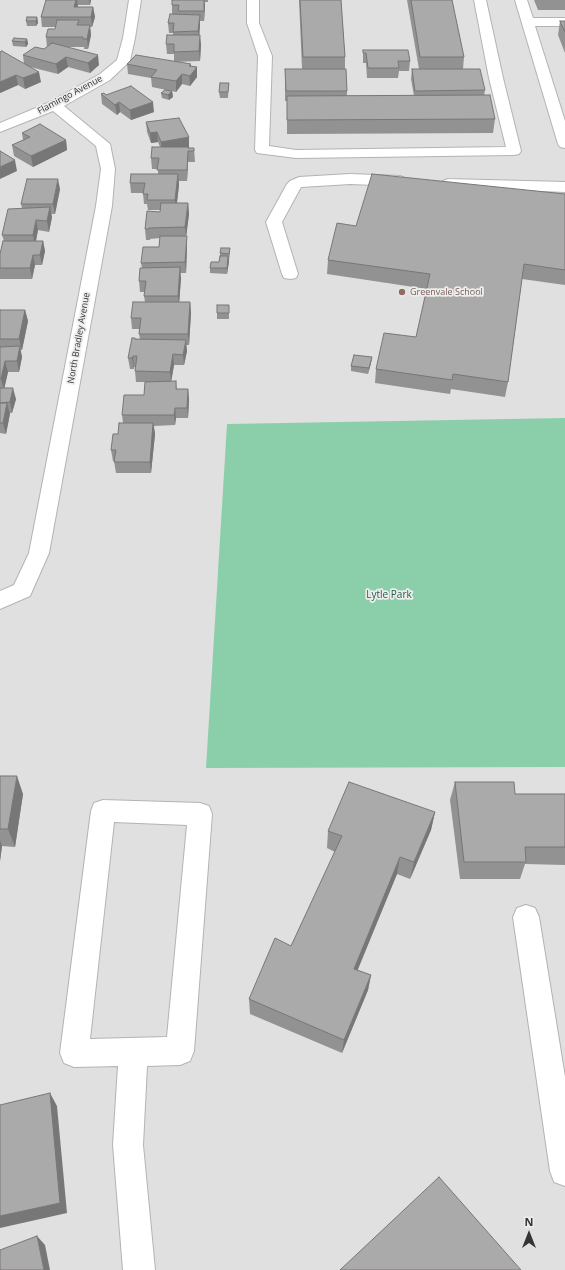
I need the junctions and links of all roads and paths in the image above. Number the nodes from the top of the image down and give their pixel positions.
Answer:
1 (135, 0) edge
2 (253, 0) edge
3 (480, 0) edge
4 (521, 0) edge
5 (528, 22) junction
6 (565, 22) edge
7 (54, 105) junction
8 (0, 128) edge
9 (565, 144) edge
10 (412, 182) edge
11 (436, 183) edge
12 (565, 186) edge
13 (290, 274) dead end
14 (0, 601) edge
15 (526, 917) dead end
16 (133, 1054) junction
17 (565, 1171) edge
18 (139, 1270) edge

1 - 7 street, Flamingo Avenue
2 - 3 street
4 - 5 street
5 - 6 street
5 - 9 street
7 - 8 street, Flamingo Avenue
7 - 14 street, North Bradley Avenue
10 - 13 street
11 - 12 street
15 - 17 street
16 - 16 street
16 - 18 street

